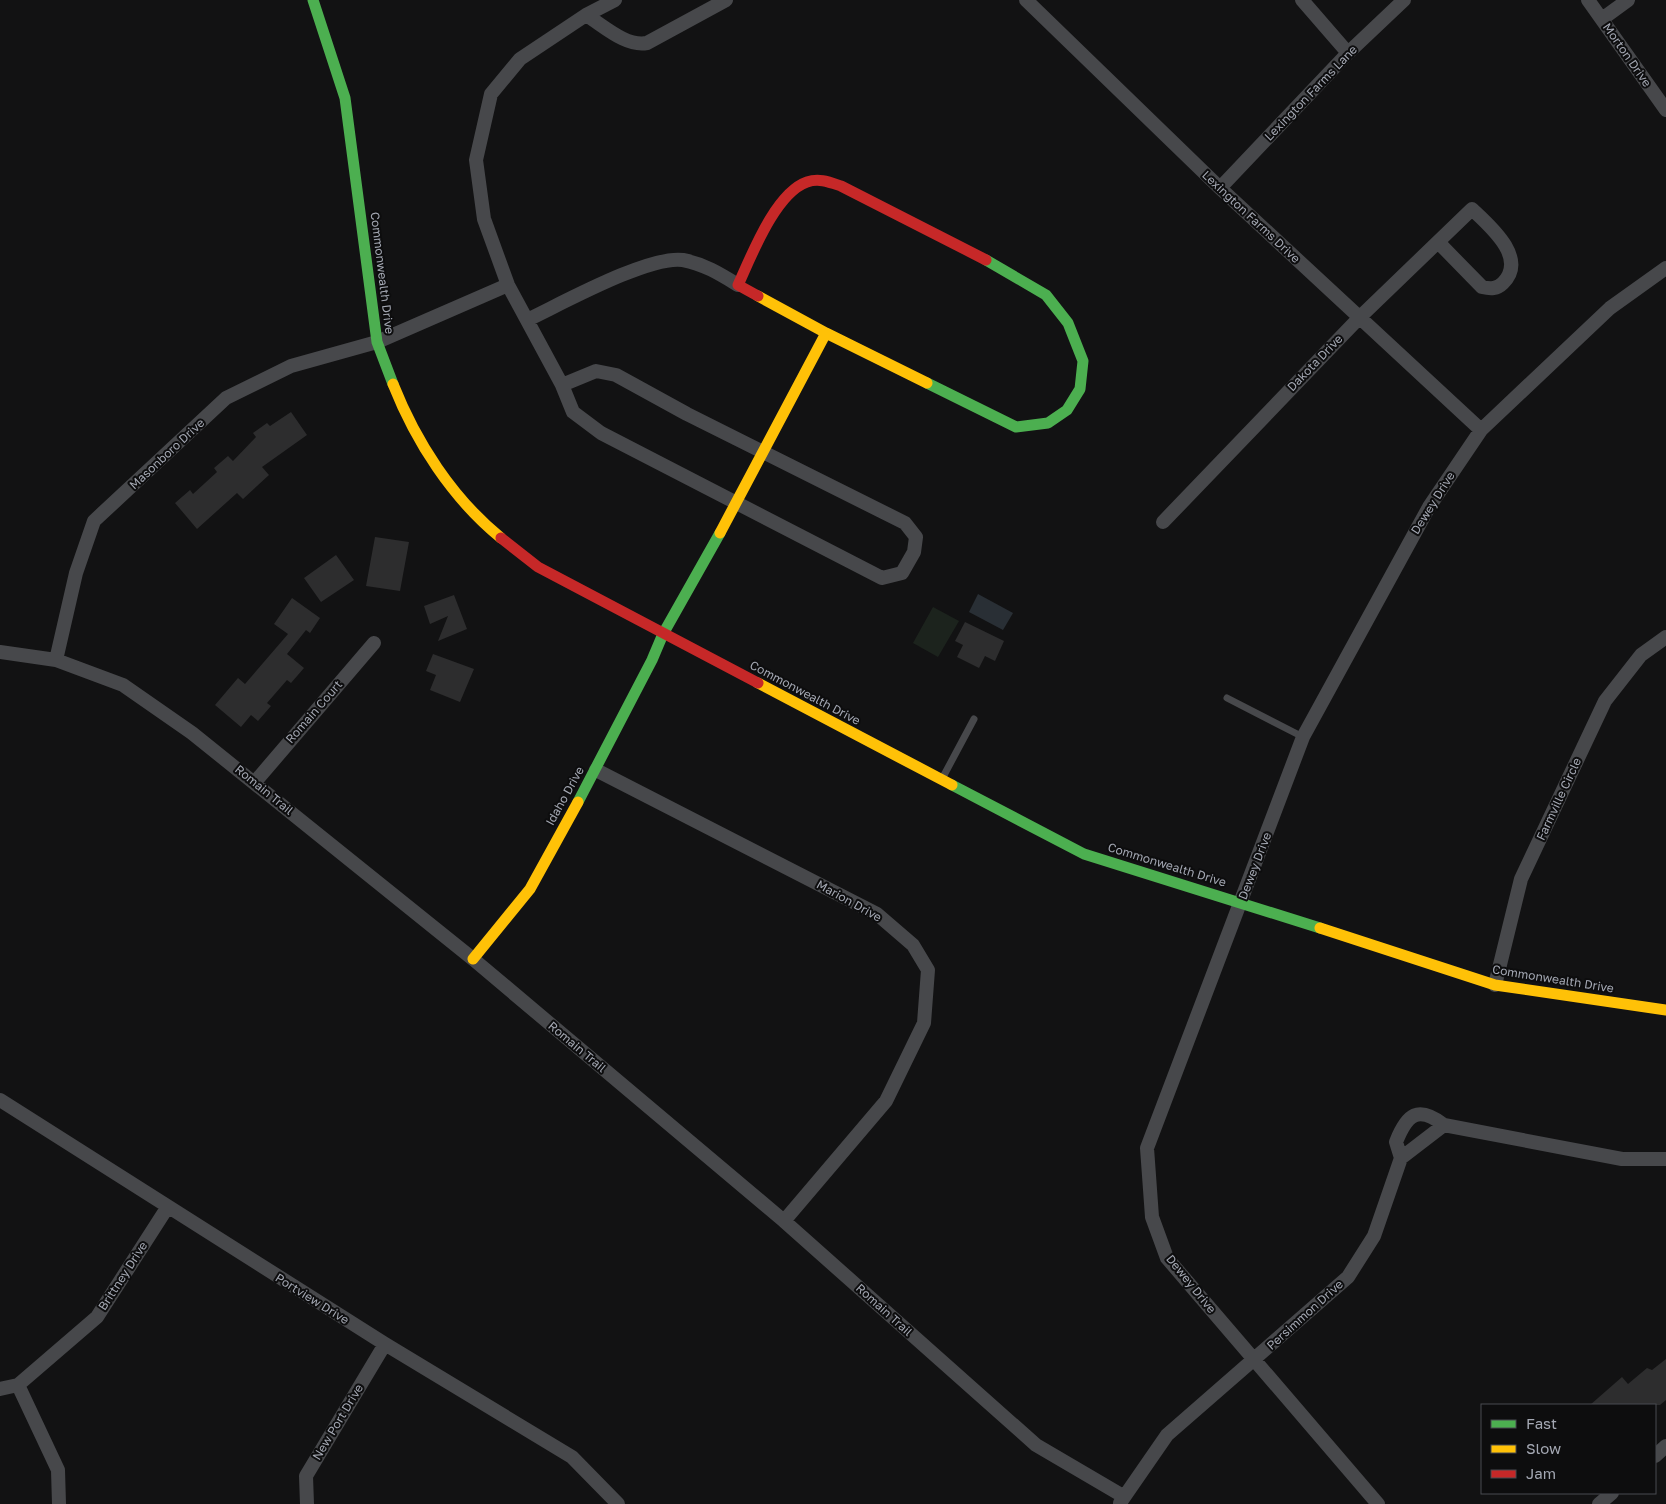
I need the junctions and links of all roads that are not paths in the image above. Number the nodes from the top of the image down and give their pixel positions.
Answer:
1 (313, 0) edge
2 (614, 0) edge
3 (726, 0) edge
4 (1026, 0) edge
5 (1302, 0) edge
6 (1404, 0) edge
7 (1588, 0) edge
8 (1628, 0) edge
9 (586, 15) junction
10 (1602, 18) junction
11 (1348, 53) junction
12 (1666, 110) edge
13 (1220, 188) junction
14 (1438, 242) junction
15 (1666, 268) edge
16 (508, 285) junction
17 (738, 285) junction
18 (1359, 318) junction
19 (526, 320) junction
20 (826, 333) junction
21 (377, 342) junction
22 (562, 385) junction
23 (1481, 430) junction
24 (763, 452) junction
25 (736, 504) junction
26 (1163, 522) dead end
27 (663, 634) junction
28 (1666, 637) edge
29 (374, 643) dead end
30 (0, 652) edge
31 (56, 660) junction
32 (1227, 698) dead end
33 (974, 718) dead end
34 (1303, 737) junction
35 (596, 770) junction
36 (941, 780) junction
37 (255, 782) junction
38 (1241, 902) junction
39 (473, 959) junction
40 (1496, 985) junction
41 (1666, 1010) edge
42 (0, 1100) edge
43 (1444, 1125) junction
44 (1401, 1158) junction
45 (1666, 1159) edge
46 (166, 1208) junction
47 (784, 1221) junction
48 (385, 1344) junction
49 (1254, 1361) junction
50 (18, 1385) junction
51 (0, 1389) edge
52 (1666, 1446) edge
53 (1656, 1455) edge
54 (1611, 1494) edge
55 (1121, 1500) edge
56 (60, 1504) edge
57 (307, 1504) edge
58 (618, 1504) edge
59 (1378, 1504) edge
60 (1599, 1504) edge

1 - 21 street, Commonwealth Drive
2 - 9 street
3 - 9 street
4 - 13 street, Lexington Farms Drive
5 - 11 street
6 - 11 street, Lexington Farms Lane
7 - 10 street, Morton Drive
8 - 10 street
9 - 16 street
10 - 12 street, Morton Drive
11 - 13 street, Lexington Farms Lane
13 - 18 street, Lexington Farms Drive
14 - 14 street, Dakota Drive
14 - 18 street, Dakota Drive
15 - 23 street, Dewey Drive
16 - 19 street
16 - 21 street, Masonboro Drive
17 - 19 street
17 - 20 street
17 - 20 street
18 - 23 street, Lexington Farms Drive
18 - 26 street, Dakota Drive
19 - 22 street
20 - 24 street, Idaho Drive
21 - 27 street, Commonwealth Drive
21 - 31 street, Masonboro Drive
22 - 24 street
22 - 25 street
23 - 34 street, Dewey Drive
24 - 25 street, Idaho Drive
24 - 25 street
25 - 27 street, Idaho Drive
27 - 35 street, Idaho Drive
27 - 36 street, Commonwealth Drive
28 - 40 street, Farmville Circle
29 - 37 street, Romain Court
30 - 31 street, Romain Trail
31 - 37 street, Romain Trail
32 - 34 lane
33 - 36 lane
34 - 38 street, Dewey Drive
35 - 39 street, Idaho Drive
35 - 47 street, Marion Drive
36 - 38 street, Commonwealth Drive
37 - 39 street, Romain Trail
38 - 40 street, Commonwealth Drive
38 - 49 street, Dewey Drive
39 - 47 street, Romain Trail
40 - 41 street, Commonwealth Drive
42 - 46 street, Portview Drive
43 - 44 street
43 - 44 street, Persimmon Drive
43 - 45 street, Persimmon Drive
44 - 49 street, Persimmon Drive
46 - 48 street, Portview Drive
46 - 50 street, Brittney Drive
47 - 55 street, Romain Trail
48 - 57 street, New Port Drive
48 - 58 street, Portview Drive
49 - 55 street, Persimmon Drive
49 - 59 street, Dewey Drive
50 - 51 street, Brittney Drive
50 - 56 street
52 - 53 street
54 - 60 street

